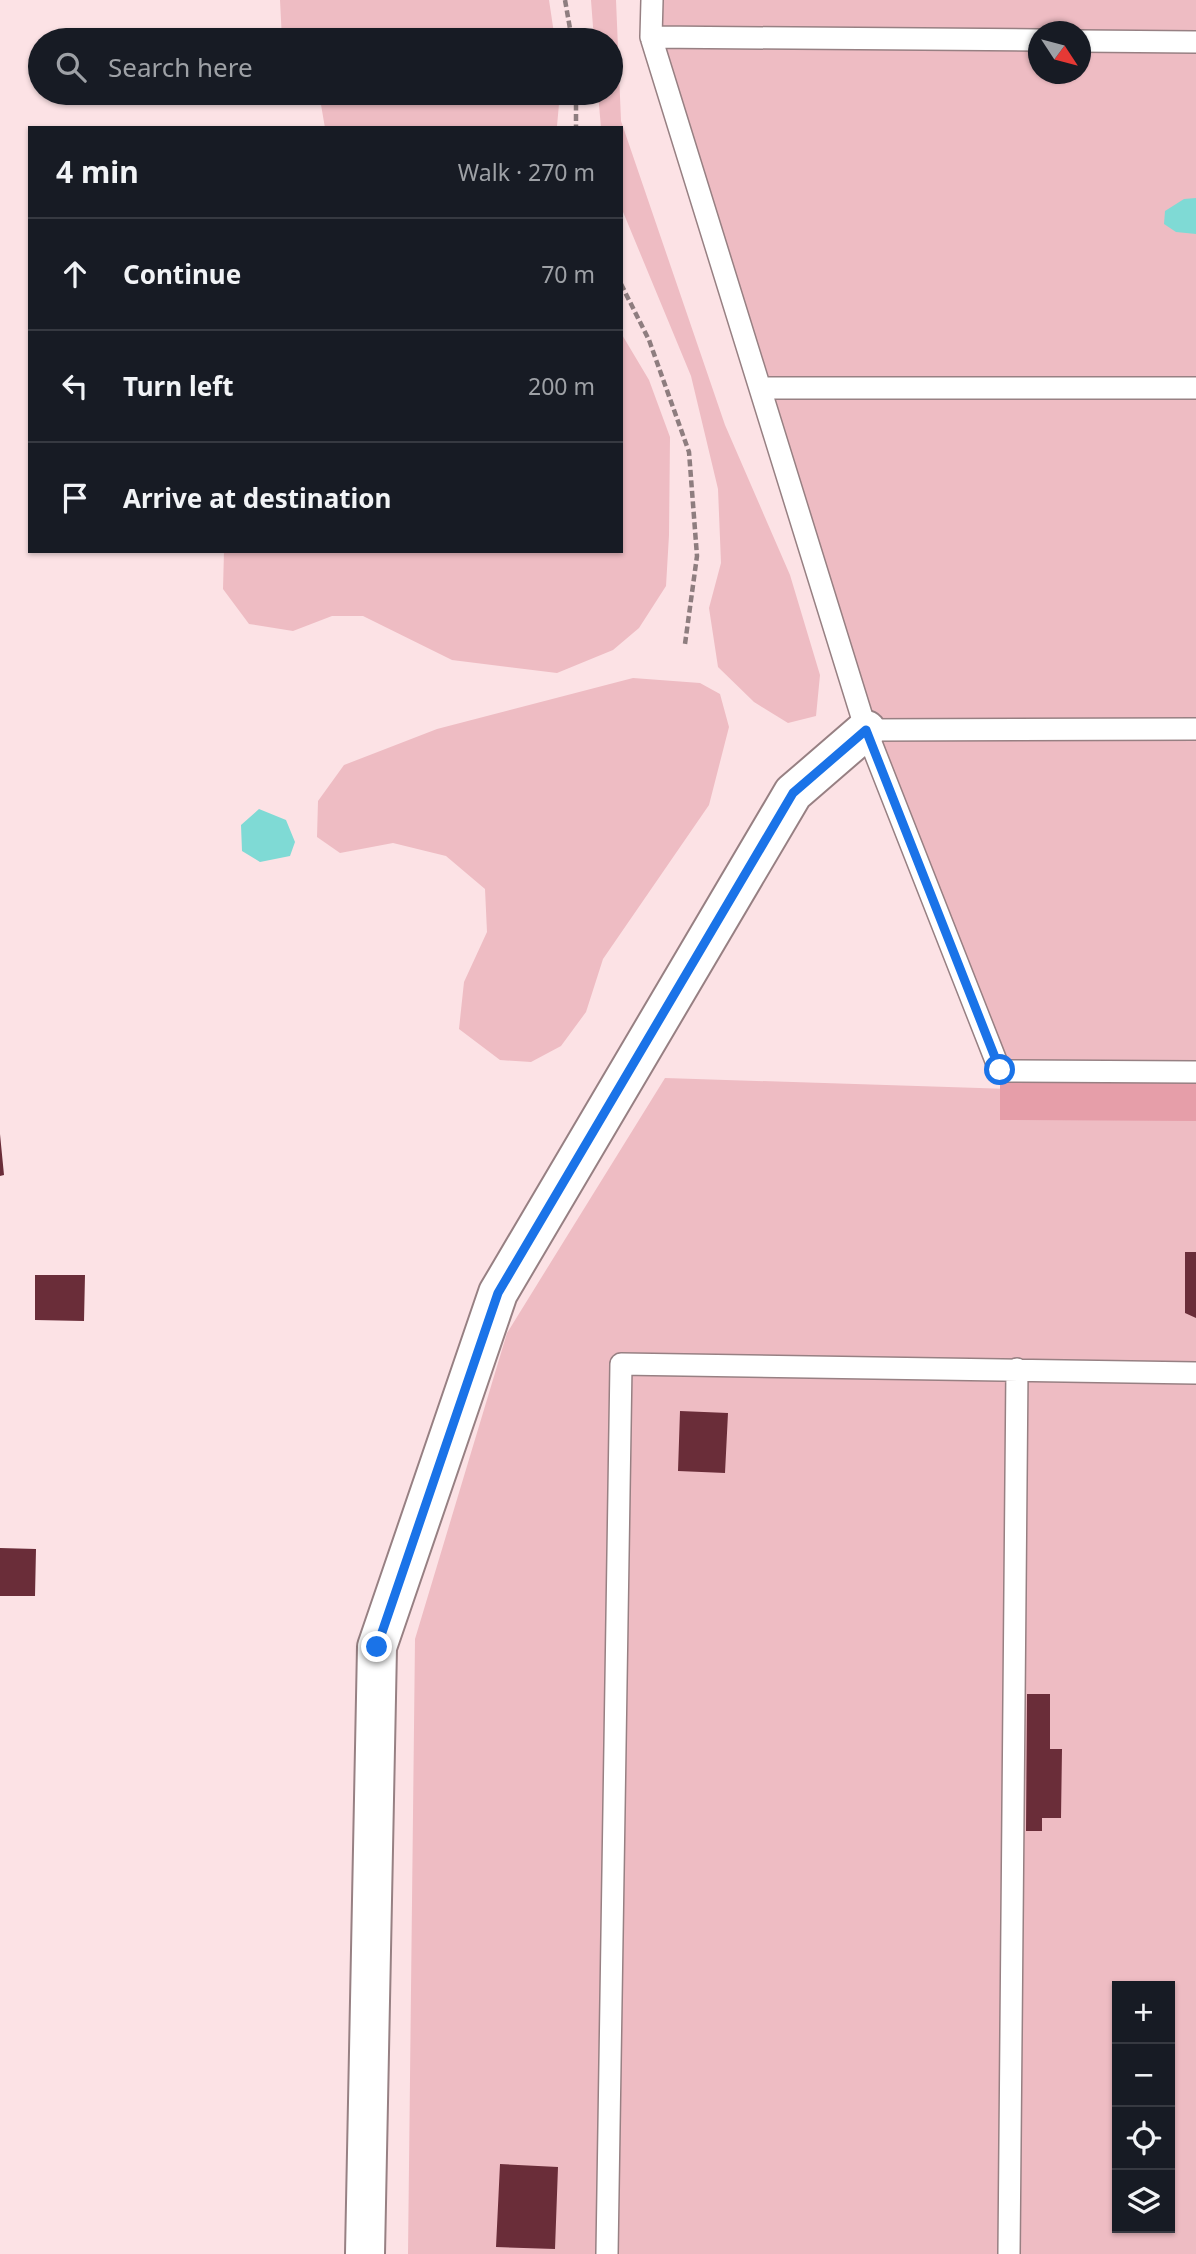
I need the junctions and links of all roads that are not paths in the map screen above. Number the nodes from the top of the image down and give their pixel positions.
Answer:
1 (652, 0) edge
2 (651, 37) junction
3 (1028, 40) edge
4 (1091, 41) edge
5 (1196, 41) edge
6 (760, 388) junction
7 (1196, 388) edge
8 (1196, 729) edge
9 (866, 730) junction
10 (1196, 1072) edge
11 (1017, 1369) junction
12 (1196, 1373) edge
13 (365, 2254) edge
14 (607, 2254) edge
15 (1009, 2254) edge

1 - 2 lane
2 - 3 lane
2 - 6 lane
4 - 5 lane
6 - 7 lane
6 - 9 lane
8 - 9 lane
9 - 10 lane
9 - 13 street
11 - 12 lane
11 - 14 lane
11 - 15 lane

